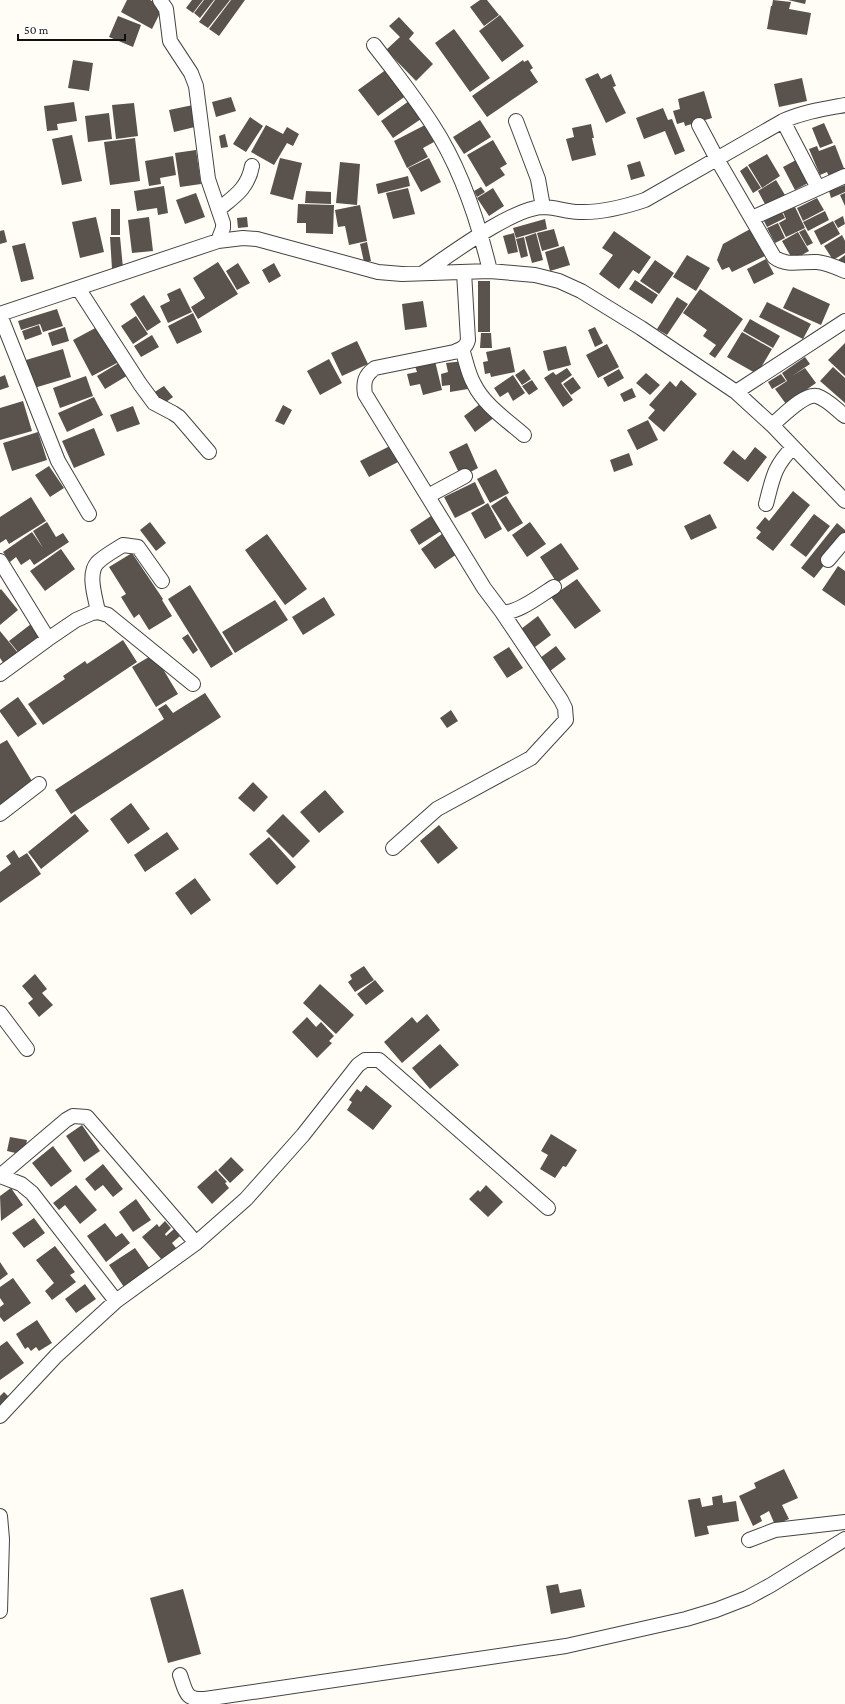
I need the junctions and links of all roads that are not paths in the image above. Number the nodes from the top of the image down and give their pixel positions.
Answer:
1 (160, 0) edge
2 (374, 45) dead end
3 (845, 105) edge
4 (516, 121) dead end
5 (783, 121) junction
6 (699, 125) dead end
7 (717, 159) junction
8 (252, 166) dead end
9 (845, 176) edge
10 (818, 188) junction
11 (542, 207) junction
12 (219, 208) junction
13 (752, 218) junction
14 (482, 234) junction
15 (218, 241) junction
16 (490, 270) junction
17 (845, 271) edge
18 (464, 272) junction
19 (423, 273) junction
20 (78, 288) junction
21 (0, 314) edge
22 (845, 321) edge
23 (462, 349) junction
24 (736, 392) junction
25 (845, 416) edge
26 (772, 425) junction
27 (524, 435) dead end
28 (793, 448) junction
29 (209, 452) dead end
30 (465, 476) dead end
31 (428, 496) junction
32 (845, 501) edge
33 (766, 504) dead end
34 (89, 514) dead end
35 (845, 540) edge
36 (828, 560) dead end
37 (0, 561) edge
38 (162, 581) dead end
39 (554, 587) dead end
40 (98, 612) junction
41 (502, 612) junction
42 (48, 639) junction
43 (0, 674) edge
44 (193, 684) dead end
45 (40, 784) dead end
46 (0, 814) edge
47 (393, 848) dead end
48 (0, 1013) edge
49 (27, 1049) dead end
50 (0, 1176) edge
51 (548, 1208) dead end
52 (196, 1243) junction
53 (116, 1302) junction
54 (0, 1416) edge
55 (0, 1516) edge
56 (845, 1522) edge
57 (845, 1539) edge
58 (749, 1540) dead end
59 (0, 1612) edge
60 (180, 1675) dead end

1 - 12 street
2 - 14 street
3 - 5 street
4 - 11 street
5 - 7 street
5 - 10 street
6 - 7 street
7 - 11 street
7 - 13 street
8 - 12 street
9 - 10 street
10 - 13 street
11 - 14 street
12 - 15 street
13 - 17 street
14 - 16 street
14 - 19 street
15 - 19 street
15 - 20 street
16 - 18 street
16 - 24 street
18 - 19 street
18 - 23 street
20 - 21 street
20 - 29 street
21 - 34 street
22 - 24 street
23 - 27 street
23 - 31 street
24 - 26 street
25 - 26 street
26 - 28 street
28 - 32 street
28 - 33 street
30 - 31 street
31 - 41 street
35 - 36 street
37 - 42 street
38 - 40 street
39 - 41 street
40 - 42 street
40 - 44 street
41 - 47 street
42 - 43 street
45 - 46 street
48 - 49 street
50 - 52 street
50 - 53 street
51 - 52 street
52 - 53 street
53 - 54 street
55 - 59 street
56 - 58 street
57 - 60 street

